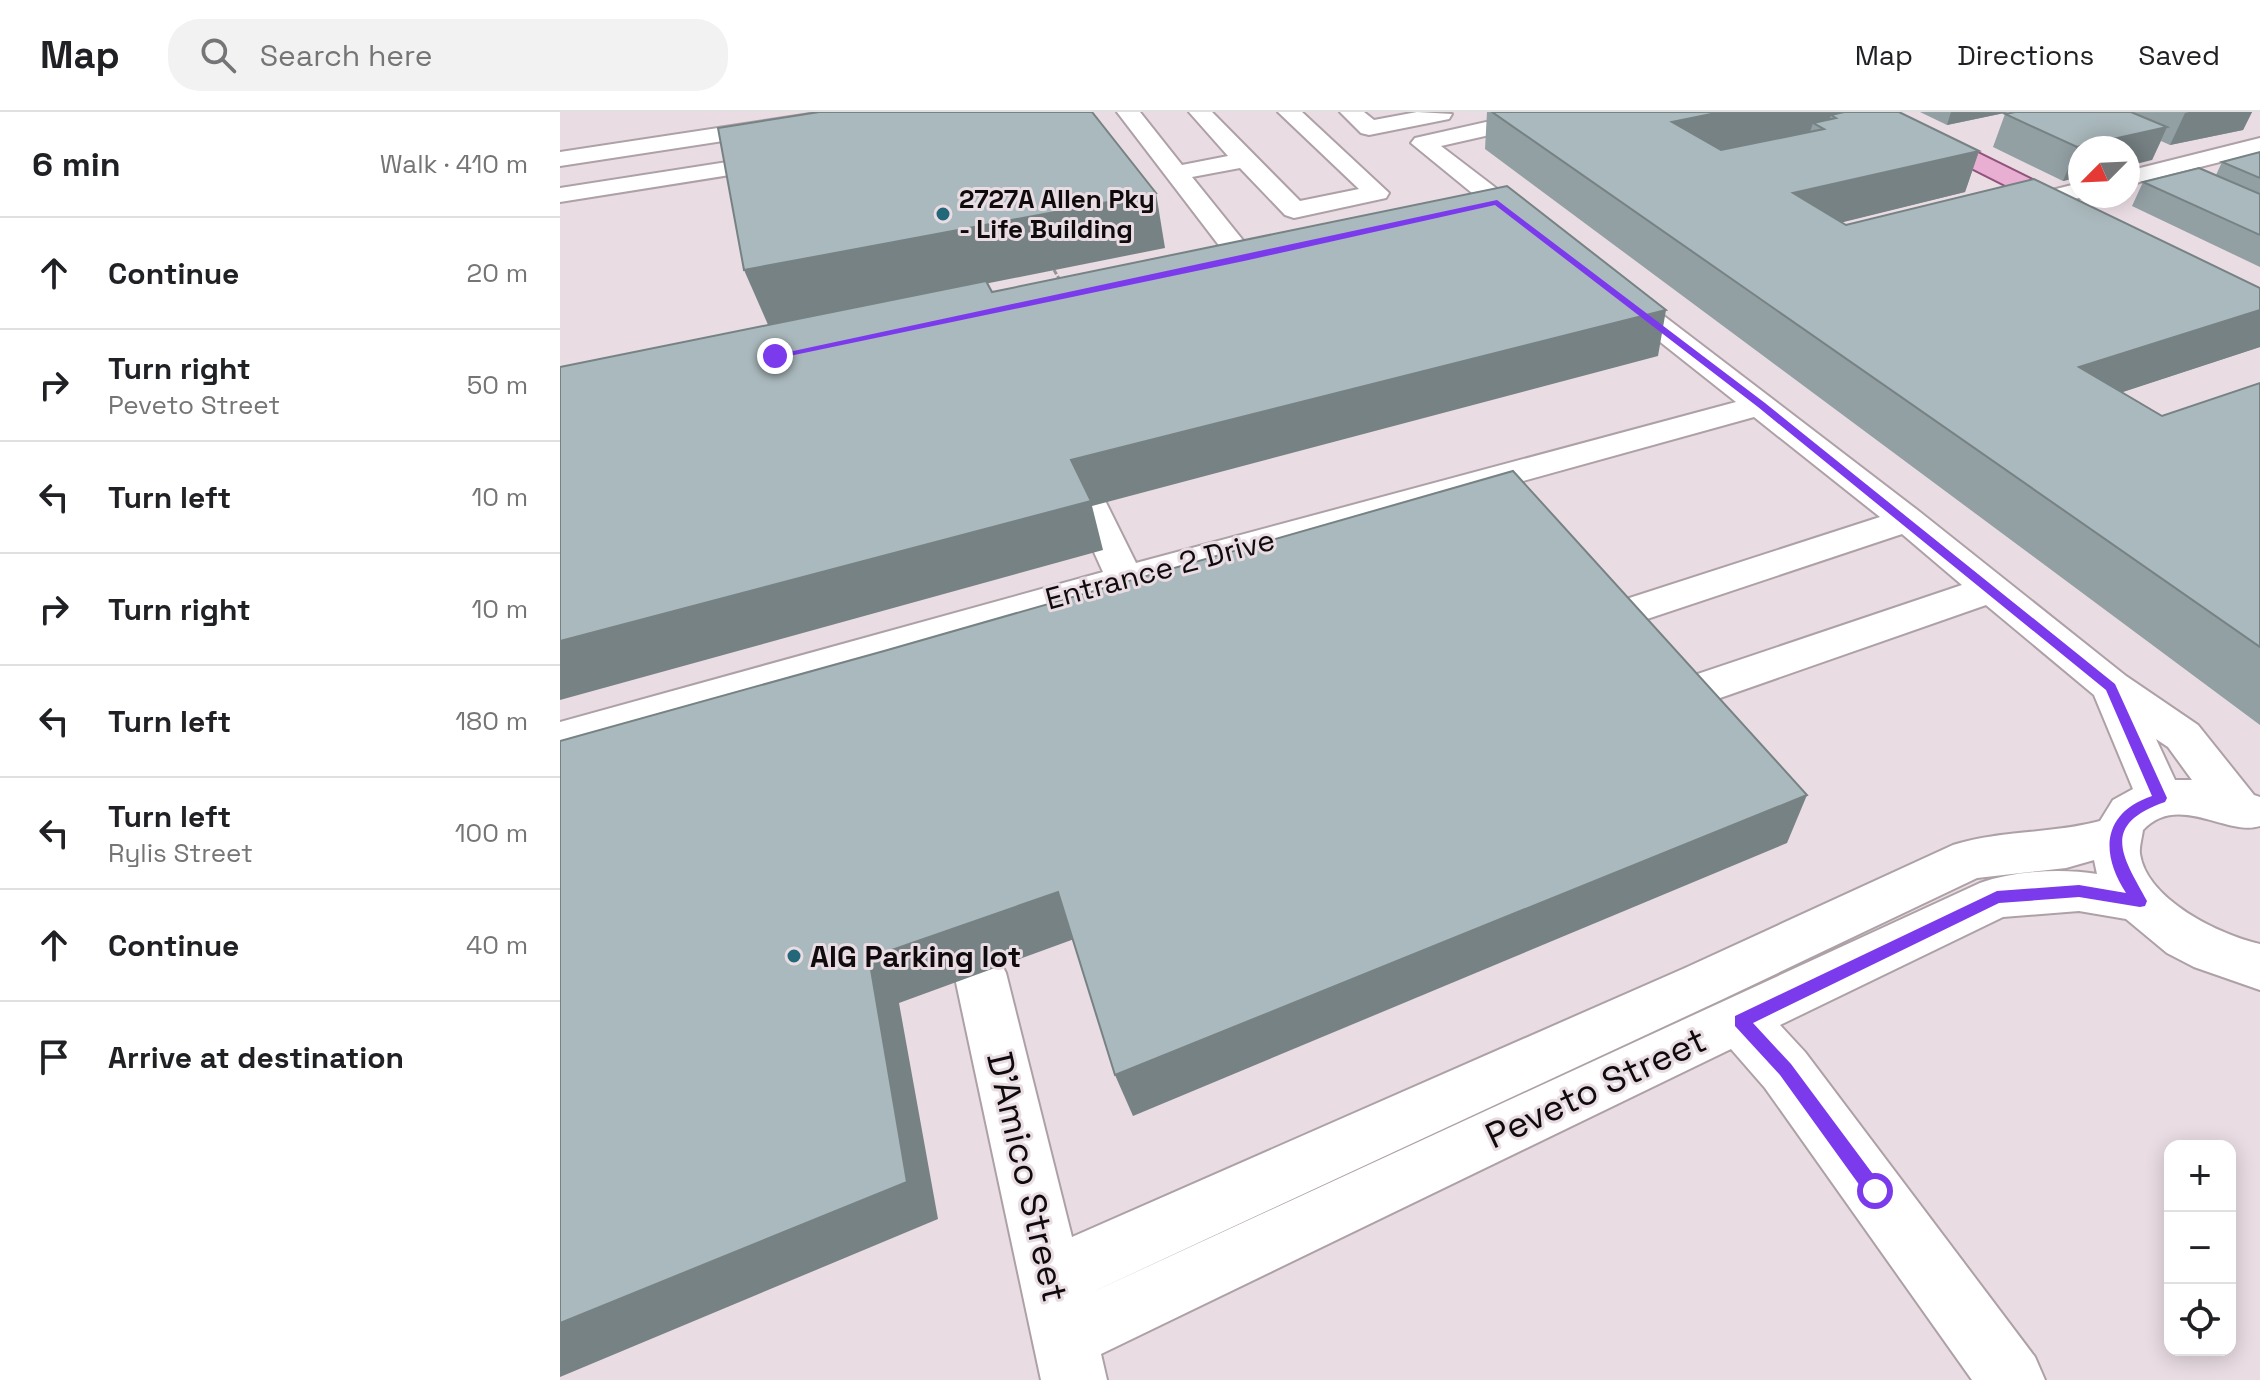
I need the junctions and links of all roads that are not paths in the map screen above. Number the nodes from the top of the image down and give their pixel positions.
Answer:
1 (867, 112) edge
2 (1128, 112) edge
3 (1200, 112) edge
4 (1289, 112) edge
5 (1351, 112) edge
6 (1438, 112) edge
7 (1561, 112) edge
8 (1878, 112) edge
9 (685, 113) edge
10 (1515, 116) edge
11 (688, 140) junction
12 (1423, 143) junction
13 (2260, 145) edge
14 (1326, 146) junction
15 (815, 155) edge
16 (560, 159) edge
17 (1245, 160) junction
18 (1176, 173) junction
19 (691, 175) junction
20 (2140, 175) edge
21 (2068, 193) edge
22 (560, 195) edge
23 (2049, 198) junction
24 (2091, 219) edge
25 (1547, 241) edge
26 (1274, 252) edge
27 (1244, 259) junction
28 (1214, 265) edge
29 (1598, 279) edge
30 (1761, 405) junction
31 (1052, 424) edge
32 (1907, 520) junction
33 (1125, 579) junction
34 (1991, 589) junction
35 (1597, 622) edge
36 (2111, 687) junction
37 (1665, 701) edge
38 (560, 738) edge
39 (2160, 798) junction
40 (2248, 812) edge
41 (2117, 835) junction
42 (2140, 901) junction
43 (2260, 967) edge
44 (980, 973) dead end
45 (1741, 1021) junction
46 (1051, 1278) junction
47 (1069, 1359) edge
48 (2012, 1380) edge

1 - 11 street
2 - 18 street
3 - 17 street
4 - 14 street
5 - 6 street
7 - 10 street
8 - 23 main road
9 - 11 street
10 - 12 street
11 - 16 street
11 - 19 street
12 - 14 street
12 - 25 street
13 - 20 street
14 - 17 street
15 - 19 street
17 - 18 street
18 - 27 street
19 - 22 street
21 - 23 street
23 - 24 main road
26 - 27 street
27 - 28 street
29 - 30 street
30 - 32 street
30 - 33 street, Entrance 2 Drive
31 - 33 street
32 - 34 street
32 - 35 street
33 - 38 street, Entrance 2 Drive
34 - 36 street
34 - 37 street
36 - 39 street
36 - 40 street
39 - 40 street
39 - 41 street
41 - 42 street
41 - 46 street, Peveto Street
42 - 43 street
42 - 45 street, Peveto Street
44 - 46 street, D'Amico Street
45 - 47 street, Peveto Street
45 - 48 street
46 - 47 street, D'Amico Street

